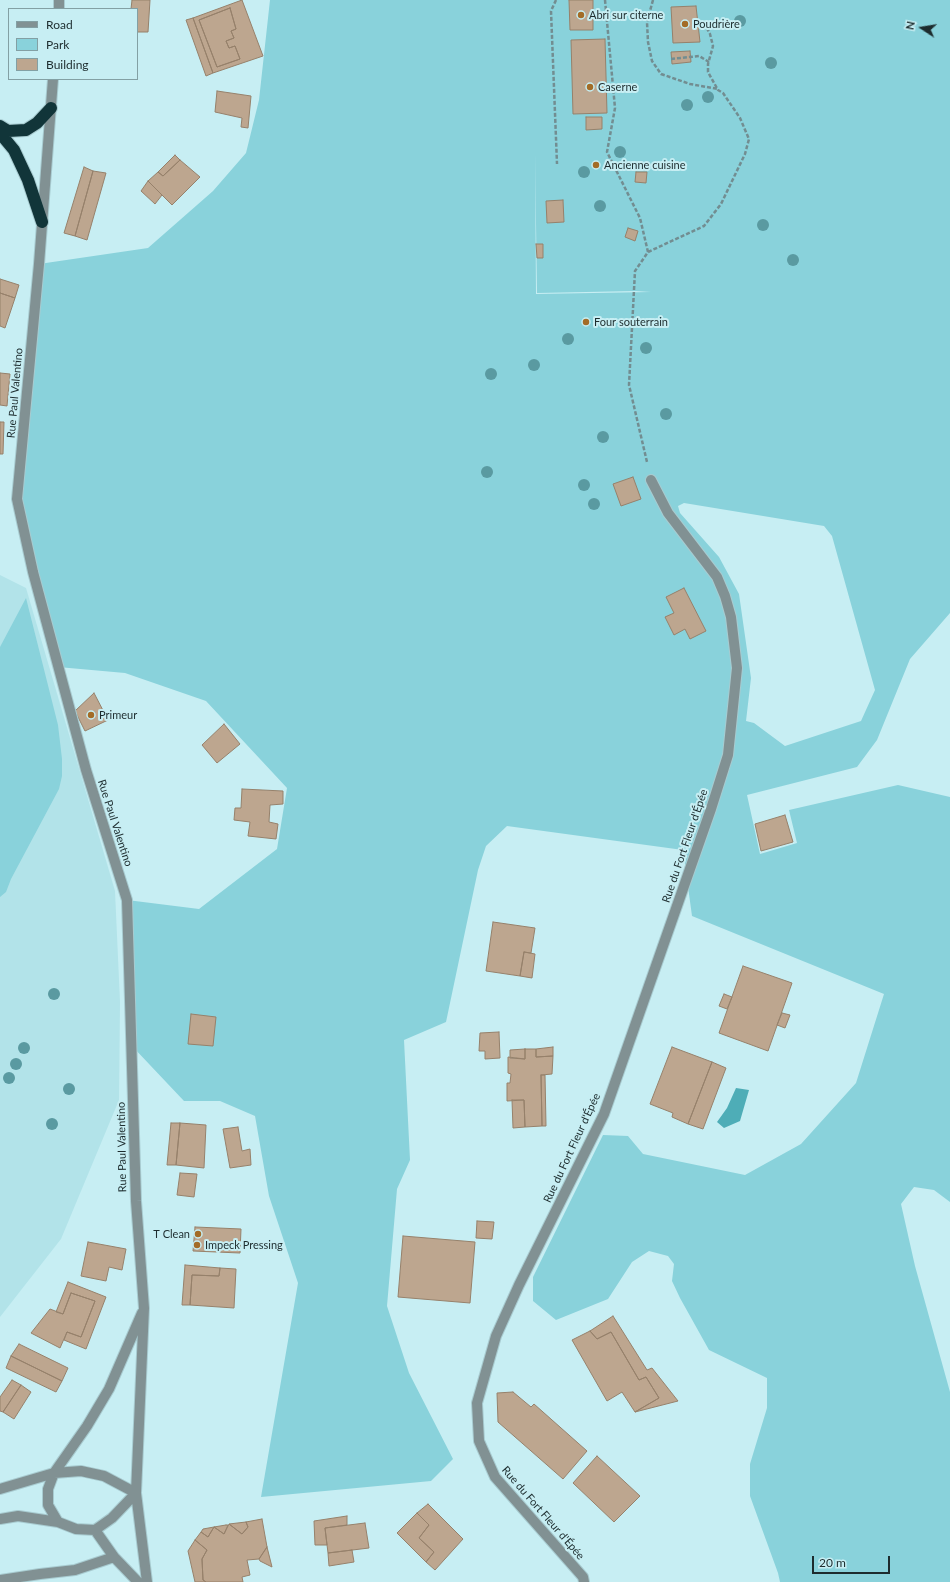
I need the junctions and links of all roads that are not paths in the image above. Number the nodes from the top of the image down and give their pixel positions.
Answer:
1 (53, 80) edge
2 (51, 108) junction
3 (0, 126) edge
4 (0, 133) edge
5 (42, 222) junction
6 (651, 480) road end
7 (144, 1308) junction
8 (54, 1473) junction
9 (0, 1488) edge
10 (136, 1493) junction
11 (0, 1518) edge
12 (58, 1522) junction
13 (95, 1530) junction
14 (114, 1556) junction
15 (0, 1580) edge
16 (138, 1582) edge
17 (147, 1582) edge
18 (584, 1582) edge

1 - 2 street, Rue Paul Valentino
2 - 3 highway
2 - 5 street, Rue Paul Valentino
4 - 5 highway
5 - 7 street, Rue Paul Valentino
6 - 18 street, Rue du Fort Fleur d'Épée
7 - 8 street
7 - 10 street, Rue Paul Valentino
8 - 9 street
8 - 10 street
8 - 12 street
10 - 13 street
10 - 17 street, Rue Paul Valentino
11 - 12 street
12 - 13 street
13 - 14 street
14 - 15 street
14 - 16 street

